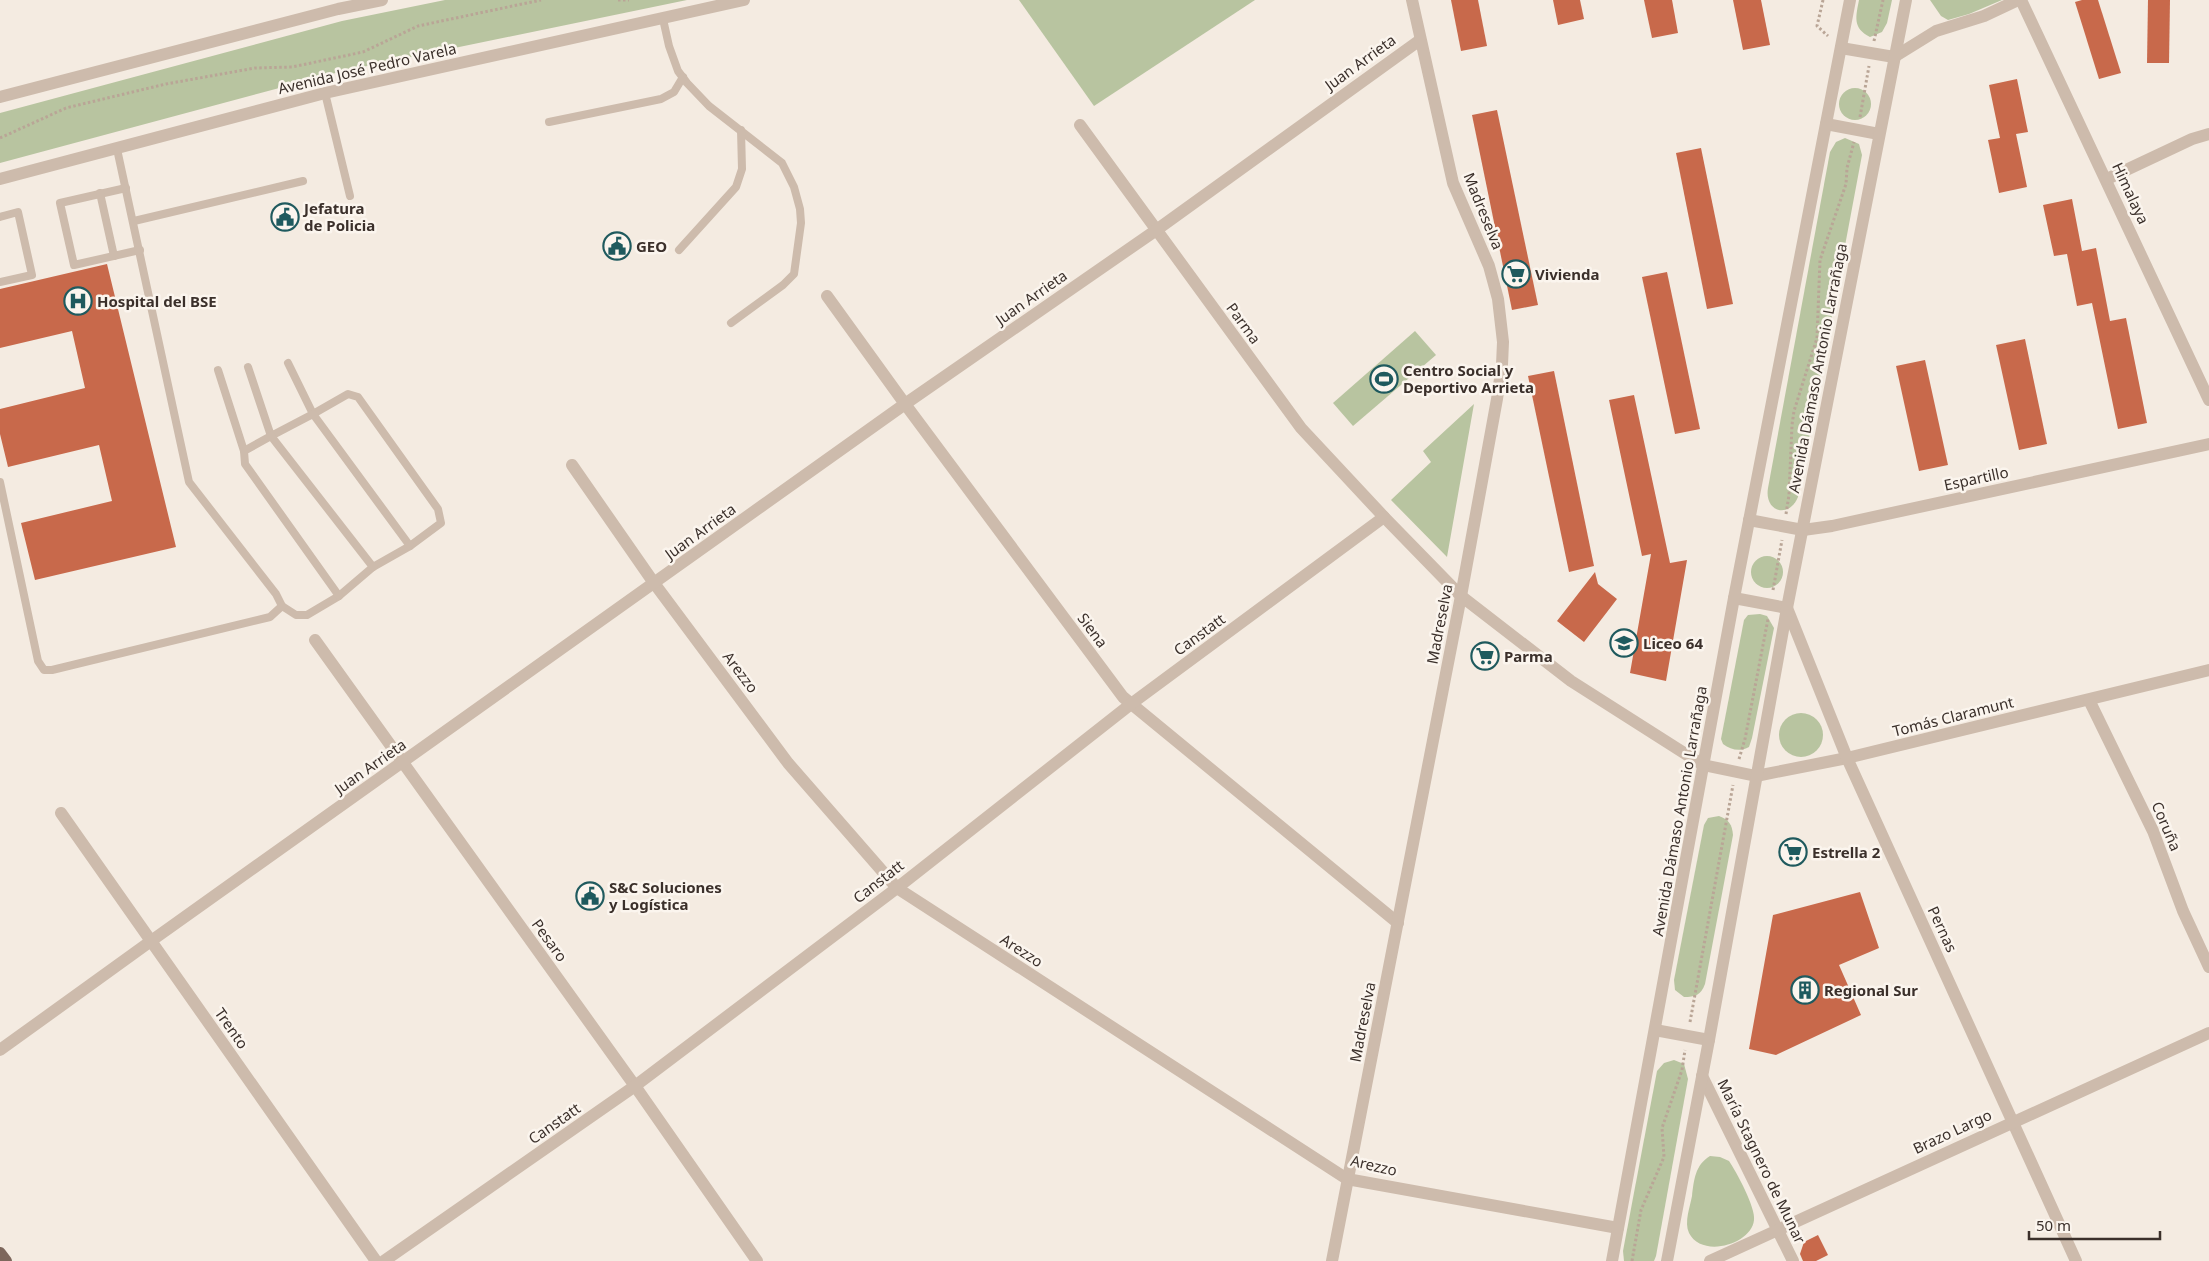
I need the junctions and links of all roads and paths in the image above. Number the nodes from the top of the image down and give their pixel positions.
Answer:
1 (382, 0) edge
2 (541, 0) edge
3 (618, 0) edge
4 (629, 0) edge
5 (744, 0) edge
6 (1412, 0) edge
7 (1823, 0) edge
8 (1850, 0) edge
9 (1883, 0) edge
10 (1906, 0) edge
11 (2020, 0) edge
12 (663, 19) junction
13 (1420, 40) junction
14 (1841, 48) junction
15 (1872, 54) junction
16 (1894, 57) junction
17 (683, 77) junction
18 (325, 93) junction
19 (0, 97) edge
20 (549, 122) dead end
21 (1826, 124) junction
22 (1080, 125) dead end
23 (741, 130) junction
24 (1858, 130) junction
25 (1879, 134) junction
26 (2209, 134) edge
27 (0, 138) edge
28 (117, 149) junction
29 (0, 179) edge
30 (2107, 179) junction
31 (303, 181) dead end
32 (126, 188) junction
33 (100, 193) junction
34 (350, 196) dead end
35 (0, 216) edge
36 (134, 221) junction
37 (1155, 230) junction
38 (140, 250) junction
39 (679, 250) dead end
40 (114, 256) junction
41 (0, 282) edge
42 (827, 296) dead end
43 (731, 323) dead end
44 (288, 363) dead end
45 (248, 367) dead end
46 (218, 370) dead end
47 (2209, 398) edge
48 (905, 404) junction
49 (313, 414) junction
50 (271, 436) junction
51 (2209, 444) edge
52 (244, 451) junction
53 (572, 465) dead end
54 (0, 482) edge
55 (1384, 517) junction
56 (1749, 520) junction
57 (1784, 526) junction
58 (1803, 530) junction
59 (410, 546) junction
60 (373, 567) junction
61 (654, 583) junction
62 (339, 596) junction
63 (1461, 596) junction
64 (1734, 598) junction
65 (1770, 604) junction
66 (282, 606) junction
67 (1787, 608) junction
68 (315, 640) dead end
69 (2209, 670) edge
70 (2088, 700) junction
71 (1131, 704) junction
72 (1847, 758) junction
73 (403, 762) junction
74 (1704, 765) junction
75 (1736, 771) junction
76 (1756, 776) junction
77 (61, 813) dead end
78 (896, 888) junction
79 (1398, 923) junction
80 (150, 941) junction
81 (2209, 967) edge
82 (1655, 1030) junction
83 (2209, 1033) edge
84 (1688, 1036) junction
85 (1709, 1040) junction
86 (0, 1050) edge
87 (1702, 1076) junction
88 (635, 1086) junction
89 (2012, 1121) junction
90 (1347, 1178) junction
91 (1618, 1228) junction
92 (1779, 1230) junction
93 (0, 1253) edge
94 (6, 1261) edge
95 (376, 1261) edge
96 (384, 1261) edge
97 (758, 1261) edge
98 (1332, 1261) edge
99 (1612, 1261) edge
100 (1632, 1261) edge
101 (1667, 1261) edge
102 (1710, 1261) edge
103 (1793, 1261) edge
104 (2076, 1261) edge

1 - 19 street
2 - 27 path
3 - 4 path
5 - 12 street, Avenida José Pedro Varela
6 - 13 street, Madreselva
7 - 14 path
8 - 14 street, Avenida Dámaso Antonio Larrañaga
9 - 15 path
10 - 16 street, Avenida Dámaso Antonio Larrañaga
11 - 16 street
11 - 30 street, Himalaya
12 - 17 lane
12 - 18 street, Avenida José Pedro Varela
13 - 37 street, Juan Arrieta
13 - 63 street, Madreselva
14 - 15 street
14 - 21 street, Avenida Dámaso Antonio Larrañaga
15 - 16 street
15 - 24 path
16 - 25 street, Avenida Dámaso Antonio Larrañaga
17 - 20 lane
17 - 23 lane
18 - 28 street, Avenida José Pedro Varela
18 - 34 lane
21 - 24 street
21 - 56 street, Avenida Dámaso Antonio Larrañaga
22 - 37 street, Parma
23 - 39 lane
23 - 43 lane
24 - 25 street
24 - 57 path
25 - 58 street, Avenida Dámaso Antonio Larrañaga
26 - 30 street
28 - 29 street, Avenida José Pedro Varela
28 - 32 lane
30 - 47 street, Himalaya
31 - 36 lane
32 - 33 lane
32 - 36 lane
33 - 40 lane
33 - 40 lane
35 - 41 lane
36 - 38 lane
37 - 48 street, Juan Arrieta
37 - 55 street, Parma
38 - 40 lane
38 - 66 lane
42 - 48 street, Siena
44 - 49 lane
45 - 50 lane
46 - 52 lane
48 - 61 street, Juan Arrieta
48 - 71 street, Siena
49 - 50 lane
49 - 59 lane
49 - 59 lane
50 - 52 lane
50 - 60 lane
51 - 58 street, Espartillo
52 - 62 lane
53 - 61 street, Arezzo
54 - 66 lane
55 - 63 street, Parma
55 - 71 street, Canstatt
56 - 57 street, Espartillo
56 - 64 street, Avenida Dámaso Antonio Larrañaga
57 - 58 street, Espartillo
57 - 65 path
58 - 67 street, Avenida Dámaso Antonio Larrañaga
59 - 60 lane
60 - 62 lane
61 - 73 street, Juan Arrieta
61 - 78 street, Arezzo
62 - 66 lane
63 - 74 street, Parma
63 - 79 street, Madreselva
64 - 65 street
64 - 74 street, Avenida Dámaso Antonio Larrañaga
65 - 67 street
65 - 75 path
67 - 72 street, Pernas
67 - 76 street, Avenida Dámaso Antonio Larrañaga
68 - 73 street, Pesaro
69 - 70 street, Tomás Claramunt
70 - 72 street, Tomás Claramunt
70 - 81 street, Coruña
71 - 78 street, Canstatt
71 - 79 street, Siena
72 - 76 street, Tomás Claramunt
72 - 89 street, Pernas
73 - 80 street, Juan Arrieta
73 - 88 street, Pesaro
74 - 75 street, Tomás Claramunt
74 - 82 street, Avenida Dámaso Antonio Larrañaga
75 - 76 street, Tomás Claramunt
75 - 84 path
76 - 85 street, Avenida Dámaso Antonio Larrañaga
77 - 80 street, Trento
78 - 88 street, Canstatt
78 - 90 street, Arezzo
79 - 90 street, Madreselva
80 - 86 street, Juan Arrieta
80 - 95 street, Trento
82 - 84 street
82 - 91 street, Avenida Dámaso Antonio Larrañaga
83 - 89 street, Brazo Largo
84 - 85 street
84 - 100 path
85 - 87 street, Avenida Dámaso Antonio Larrañaga
87 - 92 street, María Stagnero de Munar
87 - 101 street, Avenida Dámaso Antonio Larrañaga
88 - 96 street, Canstatt
88 - 97 street, Pesaro
89 - 92 street, Brazo Largo
89 - 104 street, Pernas
90 - 91 street, Arezzo
90 - 98 street, Madreselva
91 - 99 street, Avenida Dámaso Antonio Larrañaga
92 - 102 street, Brazo Largo
92 - 103 street, María Stagnero de Munar
93 - 94 main road

